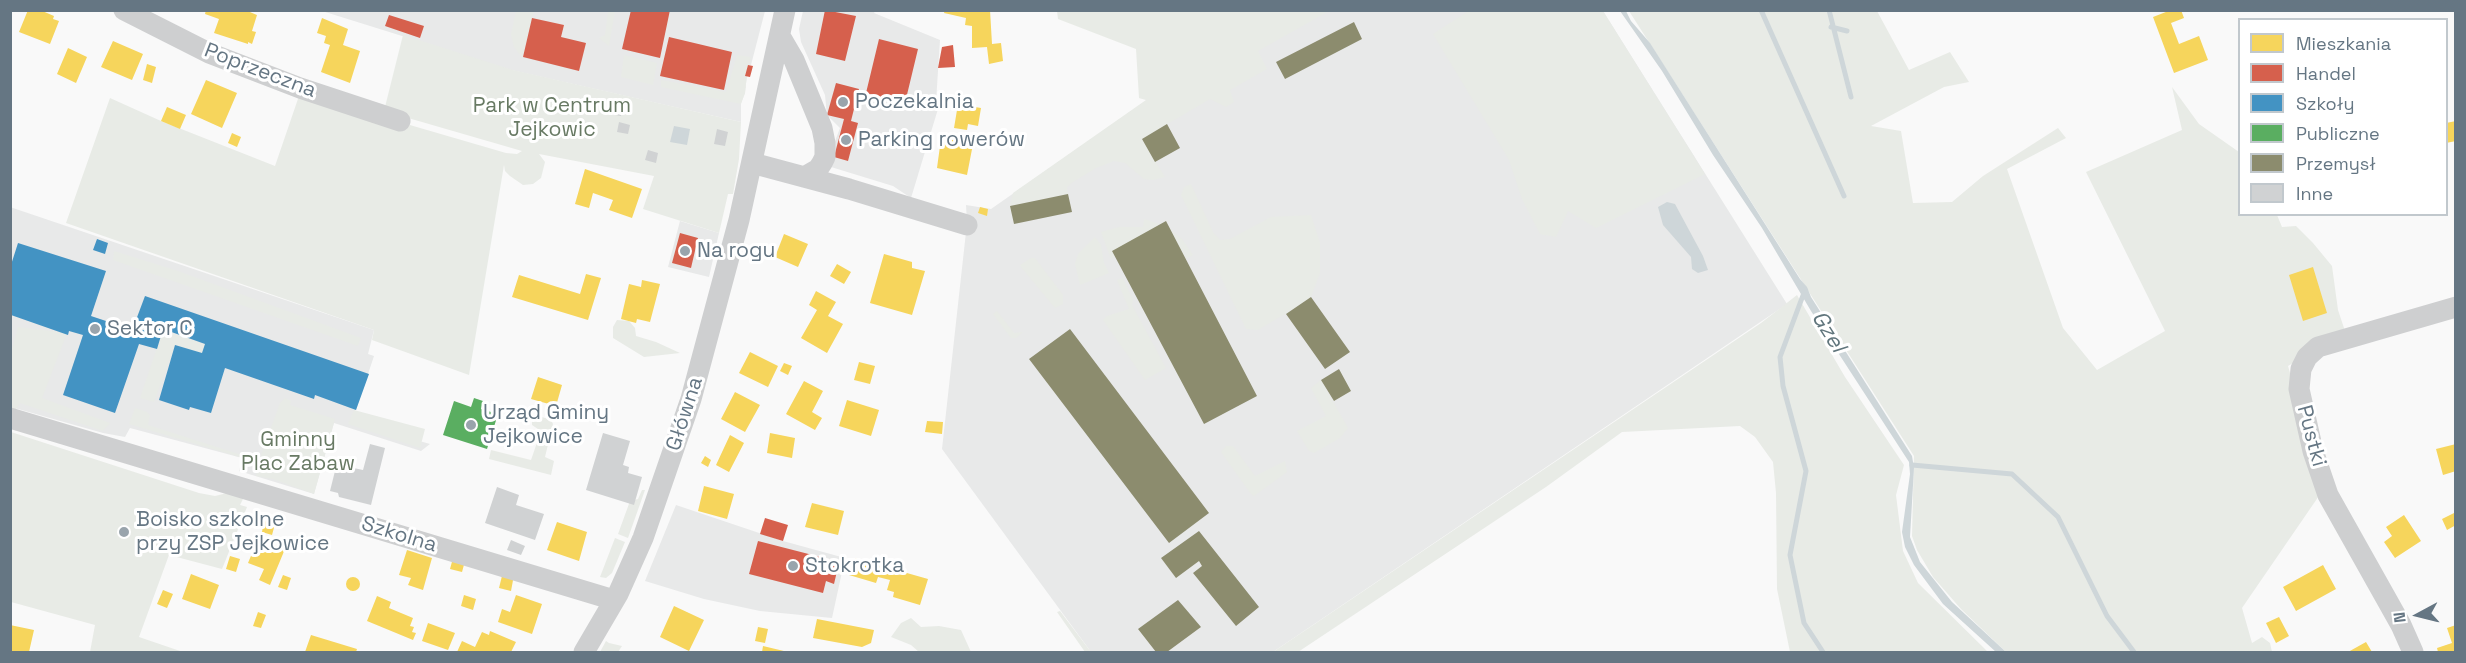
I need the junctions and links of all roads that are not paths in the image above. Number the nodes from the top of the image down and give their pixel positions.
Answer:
1 (124, 10) edge
2 (785, 10) edge
3 (780, 36) junction
4 (400, 121) dead end
5 (752, 163) junction
6 (804, 177) junction
7 (967, 225) dead end
8 (2456, 307) edge
9 (10, 418) edge
10 (614, 600) junction
11 (584, 652) edge
12 (2413, 652) edge

1 - 4 street, Poprzeczna
2 - 3 street, Główna
3 - 5 street, Główna
3 - 6 street
5 - 6 street
5 - 10 street, Główna
6 - 7 street
8 - 12 street, Pustki
9 - 10 street, Szkolna
10 - 11 street, Główna

